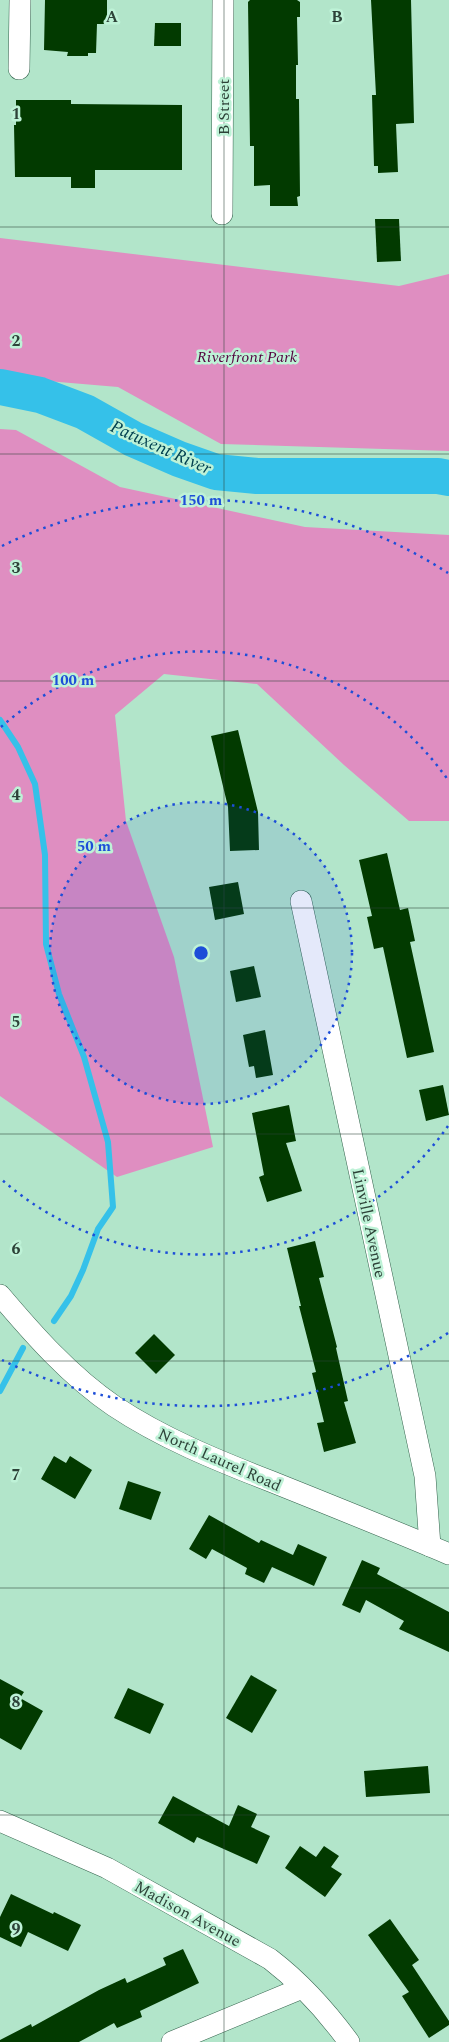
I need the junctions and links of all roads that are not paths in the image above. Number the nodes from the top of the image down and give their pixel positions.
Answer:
1 (20, 0) edge
2 (223, 0) edge
3 (19, 69) dead end
4 (222, 214) dead end
5 (301, 901) dead end
6 (0, 1295) edge
7 (440, 1550) edge
8 (0, 1820) edge
9 (302, 1988) junction
10 (172, 2042) edge
11 (350, 2042) edge

1 - 3 street
2 - 4 street, B Street
5 - 7 street, Linville Avenue
6 - 7 street, North Laurel Road
8 - 9 street, Madison Avenue
9 - 10 street
9 - 11 street, Madison Avenue

